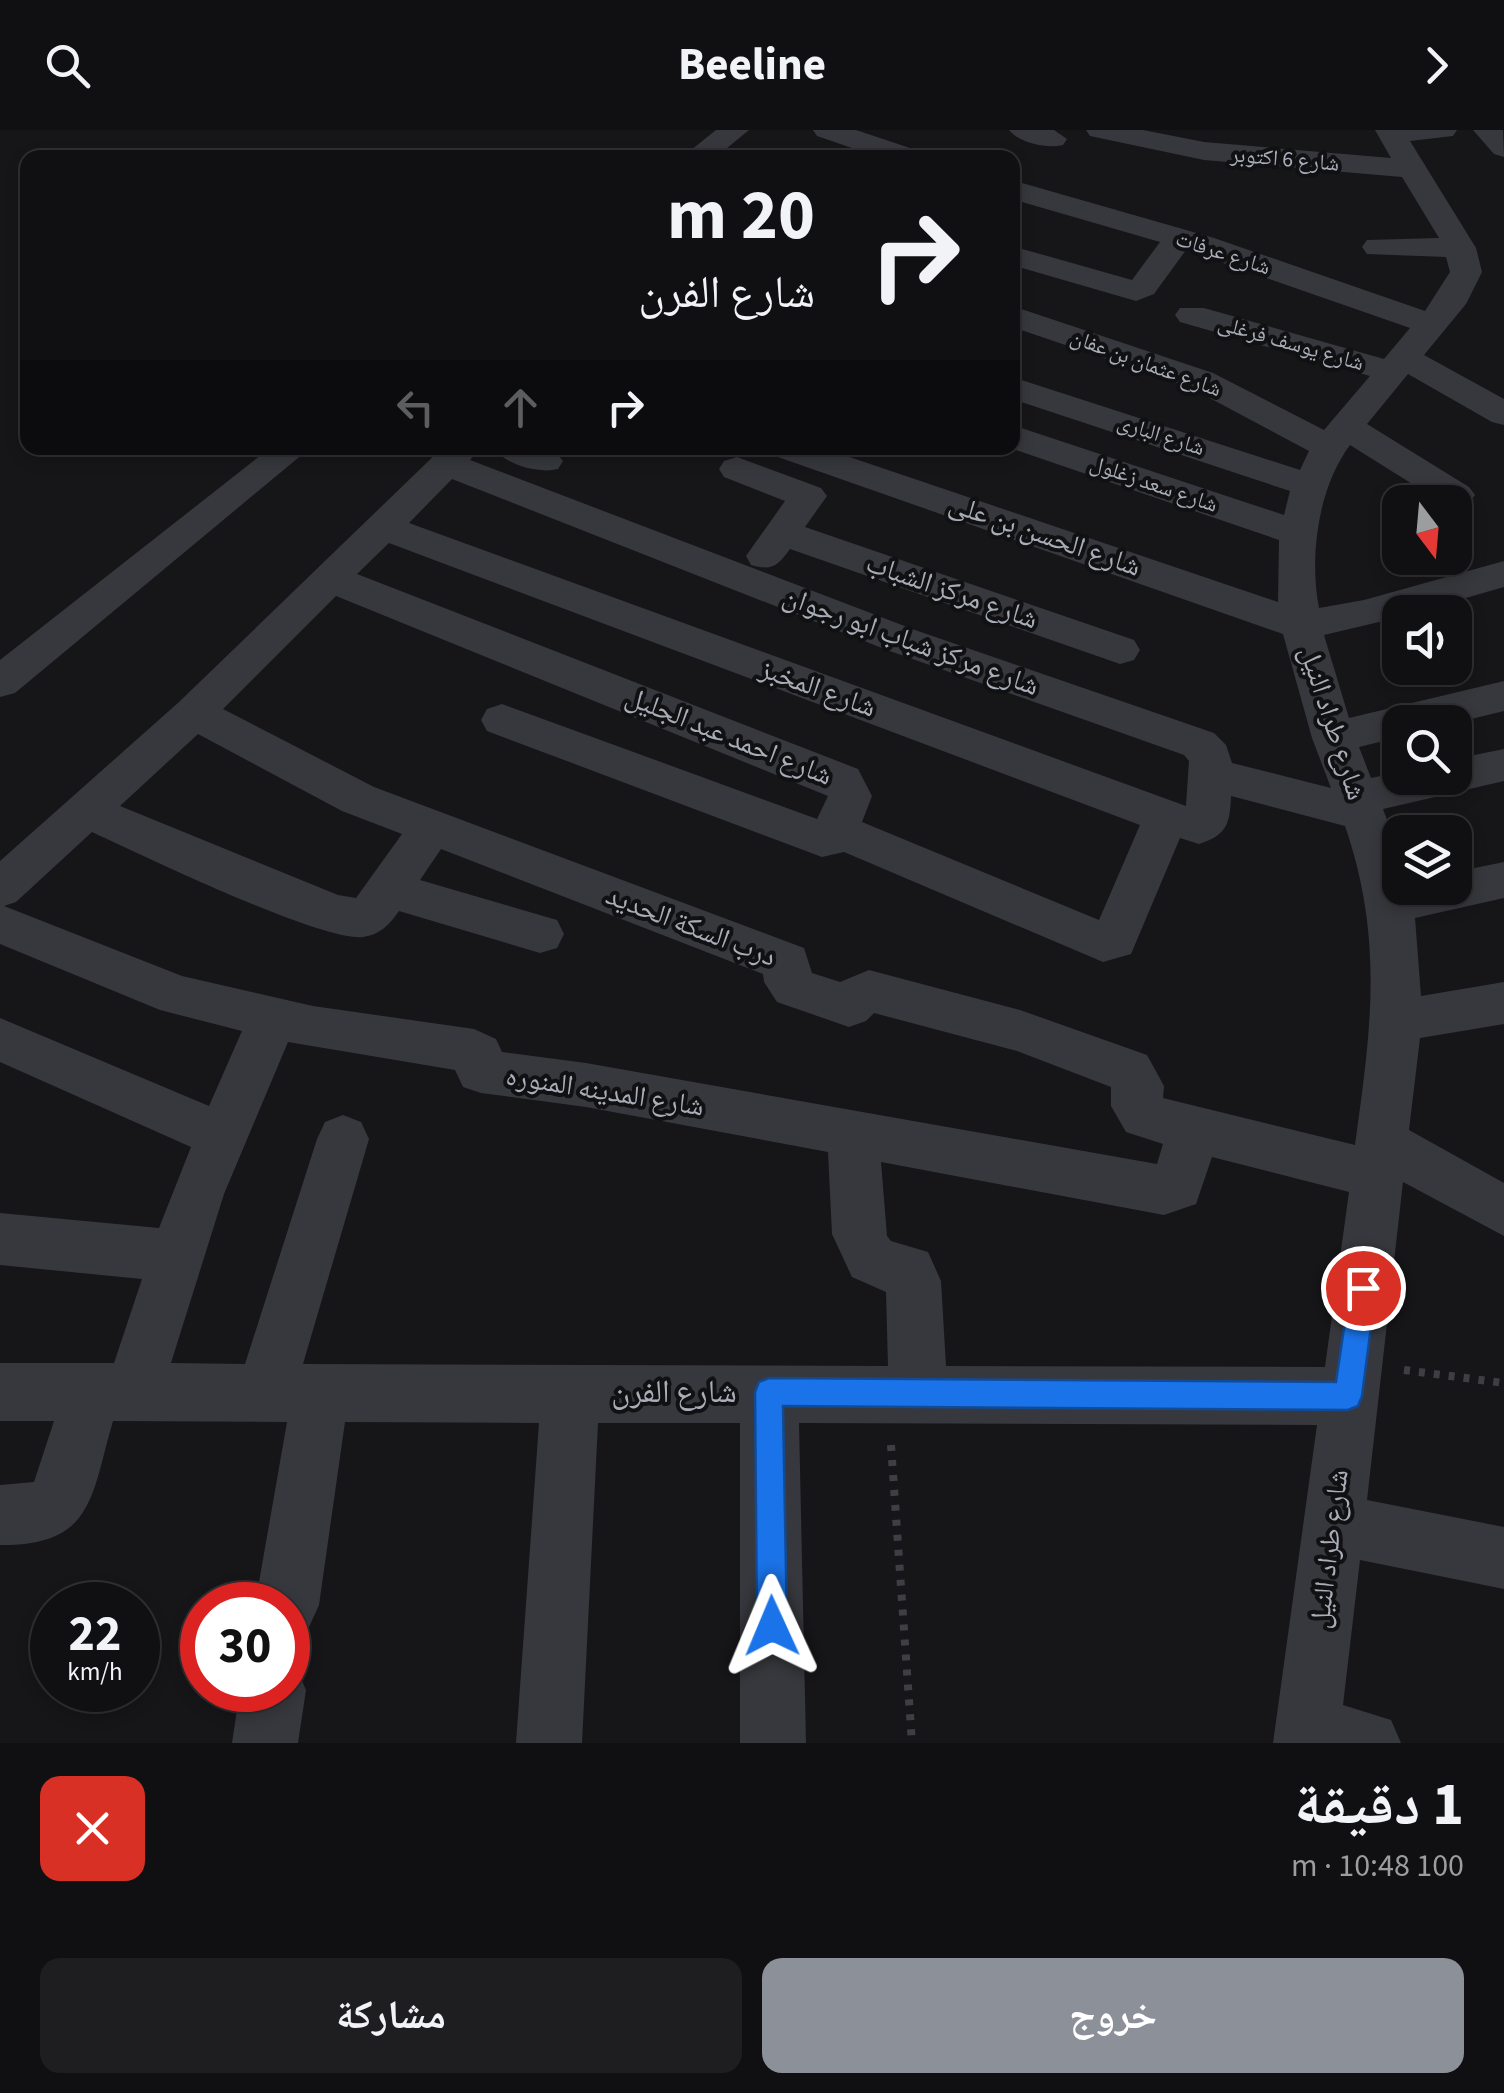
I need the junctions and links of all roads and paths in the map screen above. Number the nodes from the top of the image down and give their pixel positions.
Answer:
1 (735, 130) edge
2 (831, 130) edge
3 (1023, 130) edge
4 (1100, 130) edge
5 (1443, 130) edge
6 (1487, 130) edge
7 (1054, 140) dead end
8 (1398, 145) edge
9 (1504, 148) edge
10 (707, 150) edge
11 (812, 150) edge
12 (889, 150) edge
13 (1020, 191) edge
14 (1179, 238) junction
15 (1378, 247) dead end
16 (1020, 257) edge
17 (1480, 266) edge
18 (1192, 315) dead end
19 (1020, 319) edge
20 (1408, 351) junction
21 (1020, 389) edge
22 (1504, 414) edge
23 (1020, 439) edge
24 (1328, 453) junction
25 (283, 455) edge
26 (808, 455) edge
27 (454, 456) edge
28 (737, 469) dead end
29 (1426, 485) edge
30 (383, 527) junction
31 (783, 532) junction
32 (1296, 534) junction
33 (1504, 574) edge
34 (331, 578) junction
35 (747, 580) junction
36 (1301, 625) junction
37 (1120, 650) dead end
38 (0, 682) edge
39 (1504, 696) edge
40 (194, 713) junction
41 (502, 720) dead end
42 (1333, 738) junction
43 (1504, 765) edge
44 (1472, 772) edge
45 (1210, 774) junction
46 (1392, 795) edge
47 (1359, 805) junction
48 (87, 811) junction
49 (1166, 817) junction
50 (432, 827) junction
51 (840, 830) junction
52 (1382, 879) edge
53 (1504, 880) edge
54 (1472, 887) edge
55 (390, 888) junction
56 (0, 889) edge
57 (1390, 905) edge
58 (0, 924) edge
59 (540, 934) dead end
60 (1504, 1003) edge
61 (273, 1018) junction
62 (1398, 1021) junction
63 (0, 1039) edge
64 (1194, 1128) junction
65 (855, 1134) junction
66 (220, 1135) junction
67 (342, 1139) dead end
68 (1380, 1158) junction
69 (1504, 1211) edge
70 (0, 1239) edge
71 (175, 1256) junction
72 (1350, 1380) junction
73 (1504, 1383) edge
74 (294, 1390) junction
75 (113, 1391) junction
76 (0, 1392) edge
77 (570, 1392) junction
78 (769, 1392) junction
79 (903, 1394) junction
80 (0, 1515) edge
81 (1333, 1524) junction
82 (1504, 1558) edge
83 (288, 1582) edge
84 (270, 1712) edge
85 (1327, 1739) edge
86 (265, 1743) edge
87 (549, 1743) edge
88 (773, 1743) edge
89 (912, 1743) edge

1 - 10 street
2 - 11 street
2 - 12 street
3 - 7 street
4 - 8 street, شارع 6 اكتوبر
5 - 8 street, شارع 6 اكتوبر
6 - 9 street
8 - 17 street
13 - 14 street, شارع عرفات
14 - 16 street
14 - 20 street, شارع عرفات
15 - 17 street
17 - 20 street, شارع طراد النيل
18 - 20 street, شارع يوسف فرغلى
19 - 24 street, شارع عثمان بن عفان
20 - 22 street
20 - 24 street, شارع طراد النيل
21 - 24 street, شارع البارى
23 - 32 street, شارع سعد زغلول
24 - 29 street
24 - 32 street, شارع طراد النيل
25 - 38 street
26 - 36 street, شارع الحسن بن على
27 - 30 street
27 - 35 street, شارع مركز شباب ابو رجوان
28 - 31 street
30 - 34 street
30 - 49 street, شارع المخبز
31 - 35 street
31 - 37 street, شارع مركز الشباب
32 - 36 street, شارع طراد النيل
33 - 36 street
34 - 40 street
34 - 51 street, شارع احمد عبد الجليل
35 - 45 street, شارع مركز شباب ابو رجوان
36 - 42 street, شارع طراد النيل
39 - 42 street
40 - 48 street
40 - 50 street, درب السكة الحديد
41 - 51 street
42 - 47 street, شارع طراد النيل
43 - 44 street
45 - 47 street
45 - 49 street, شارع المخبز
46 - 47 street
47 - 52 street, شارع طراد النيل
48 - 55 street
48 - 56 street
49 - 51 street, شارع احمد عبد الجليل
50 - 55 street
50 - 64 street, درب السكة الحديد
53 - 54 street
55 - 59 street
57 - 62 street, شارع طراد النيل
58 - 61 street, شارع المدينه المنوره
60 - 62 street
61 - 65 street, شارع المدينه المنوره
61 - 66 street
62 - 68 street, شارع طراد النيل
63 - 66 street
64 - 65 street, شارع المدينه المنوره
64 - 68 street, درب السكة الحديد
65 - 79 street
66 - 71 street
67 - 74 street
68 - 69 street, درب السكة الحديد
68 - 72 street, شارع طراد النيل
70 - 71 street
71 - 75 street
72 - 73 path
72 - 79 street, شارع الفرن
72 - 81 street, شارع طراد النيل
74 - 75 street, شارع الفرن
74 - 77 street, شارع الفرن
74 - 83 street
75 - 76 street, شارع الفرن
75 - 80 street
77 - 78 street, شارع الفرن
77 - 87 street
78 - 79 street, شارع الفرن
78 - 88 street
79 - 89 path
81 - 82 street
81 - 85 street, شارع طراد النيل
84 - 86 street

